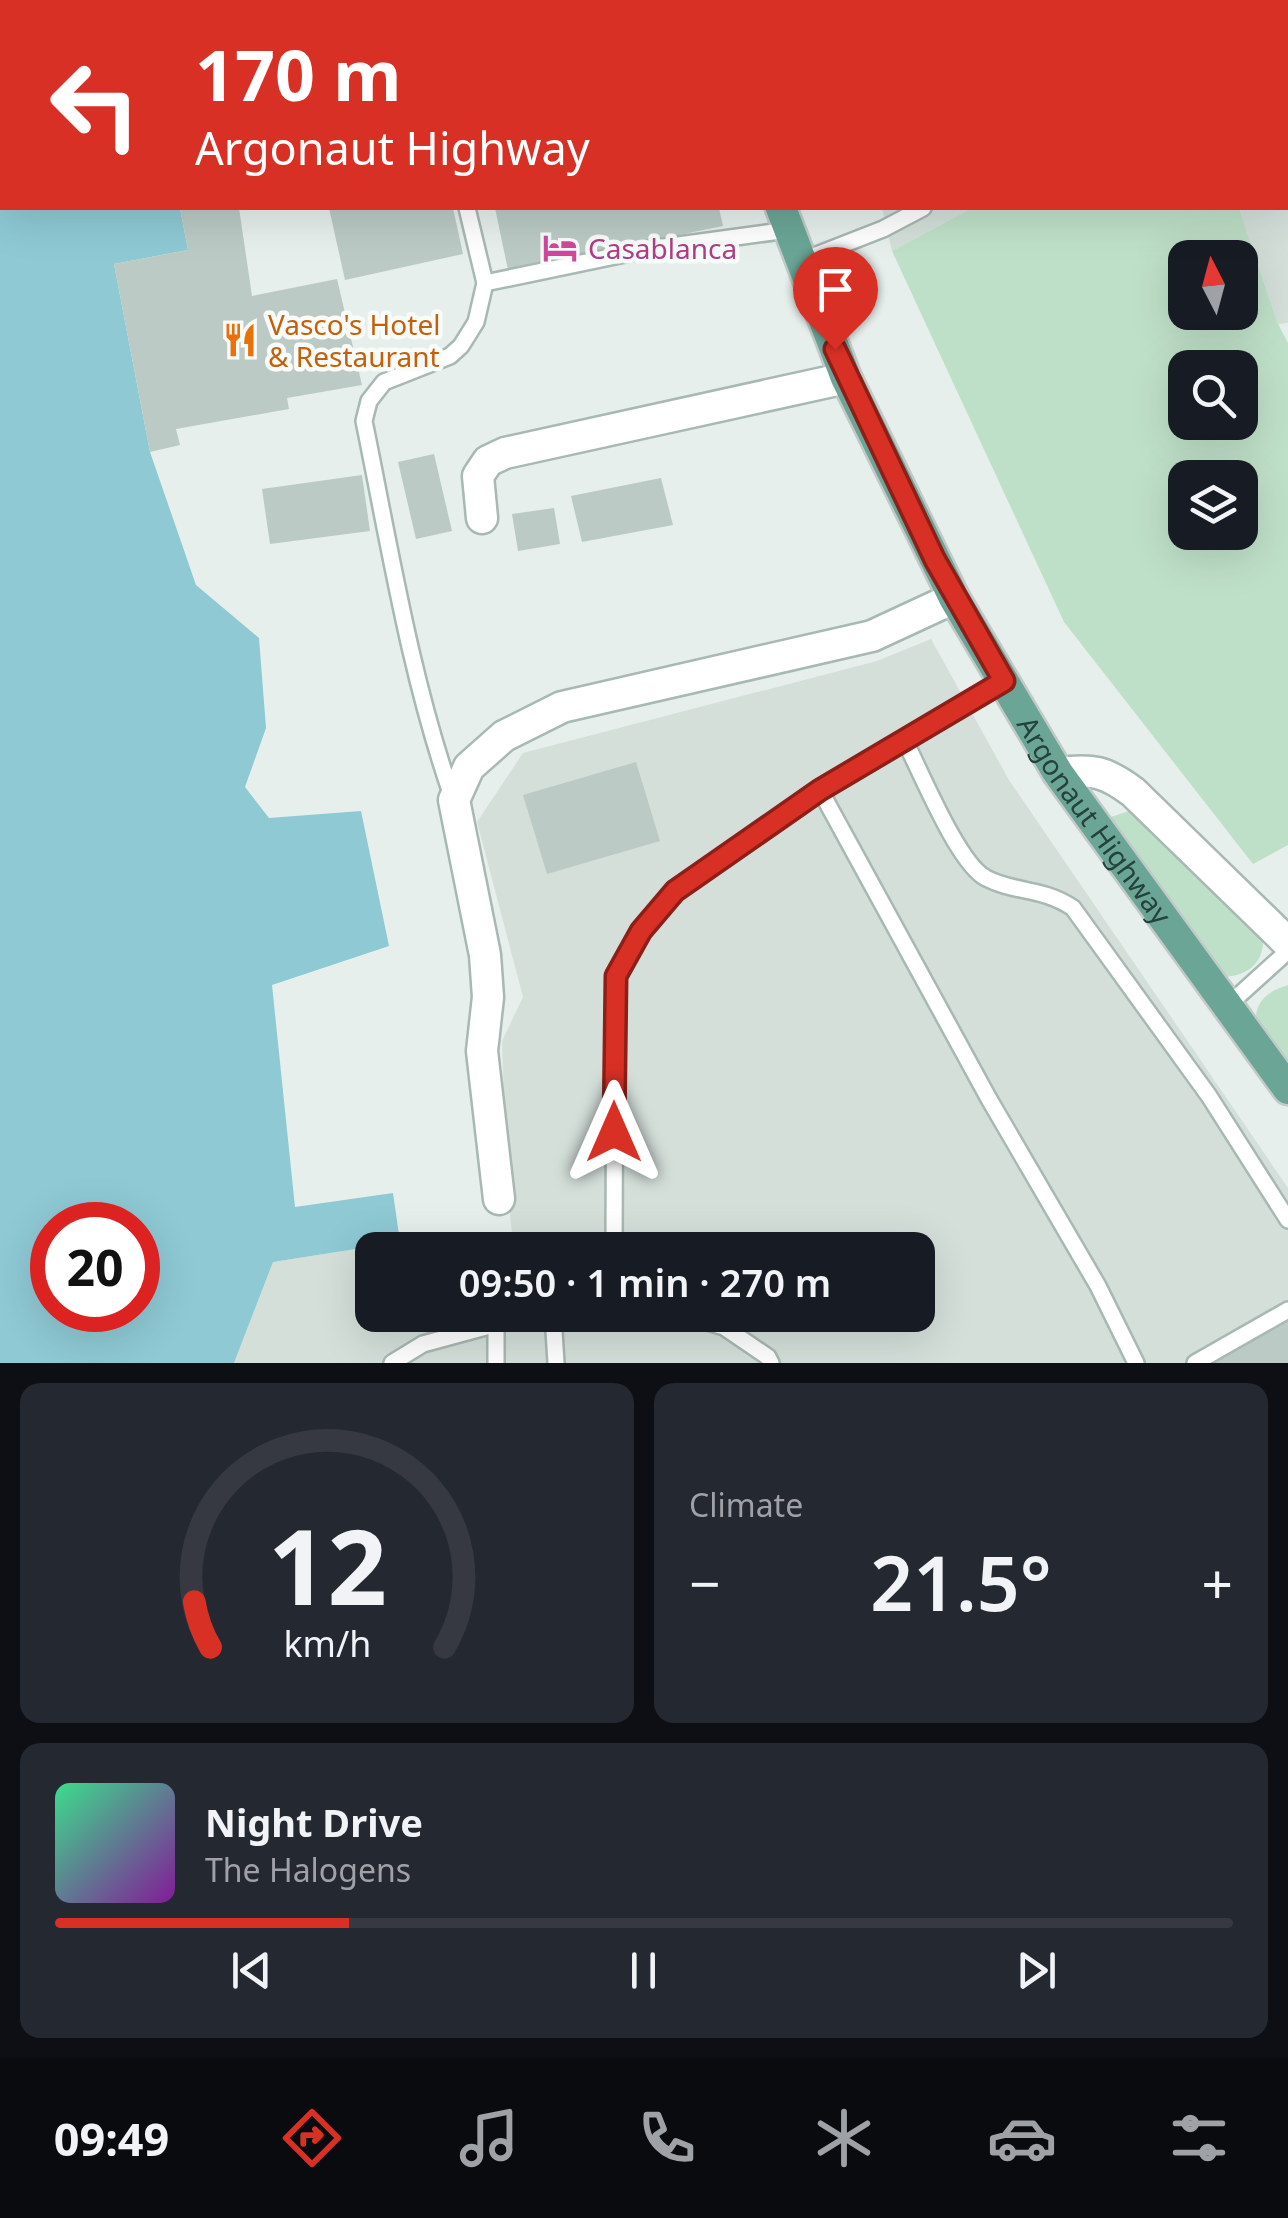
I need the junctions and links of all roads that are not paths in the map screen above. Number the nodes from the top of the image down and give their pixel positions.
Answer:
1 (467, 210) edge
2 (919, 210) edge
3 (784, 219) edge
4 (801, 262) junction
5 (485, 283) junction
6 (846, 378) junction
7 (482, 518) dead end
8 (954, 598) junction
9 (1004, 681) junction
10 (904, 739) junction
11 (1058, 773) junction
12 (820, 790) junction
13 (454, 800) junction
14 (1288, 942) edge
15 (1288, 951) edge
16 (1226, 1007) junction
17 (1288, 1090) edge
18 (499, 1199) dead end
19 (1288, 1220) edge
20 (614, 1232) edge
21 (1288, 1310) edge
22 (472, 1332) edge
23 (496, 1332) edge
24 (555, 1332) edge
25 (730, 1332) edge
26 (423, 1344) junction
27 (392, 1363) edge
28 (423, 1363) edge
29 (496, 1363) edge
30 (556, 1363) edge
31 (771, 1363) edge
32 (1136, 1363) edge
33 (1194, 1363) edge

1 - 5 lane
2 - 4 lane
3 - 4 main road, Argonaut Highway
3 - 5 lane
4 - 6 main road, Argonaut Highway
5 - 13 lane
6 - 7 street
6 - 8 main road, Argonaut Highway
8 - 9 main road, Argonaut Highway
8 - 13 street
9 - 10 lane
9 - 11 main road, Argonaut Highway
10 - 12 lane
10 - 19 lane
11 - 14 street
11 - 16 main road, Argonaut Highway
12 - 20 lane
12 - 32 lane
13 - 18 street
15 - 16 lane
16 - 17 main road, Argonaut Highway
21 - 33 lane
22 - 26 lane
23 - 29 lane
24 - 30 lane
25 - 31 lane
26 - 27 lane
26 - 28 lane

